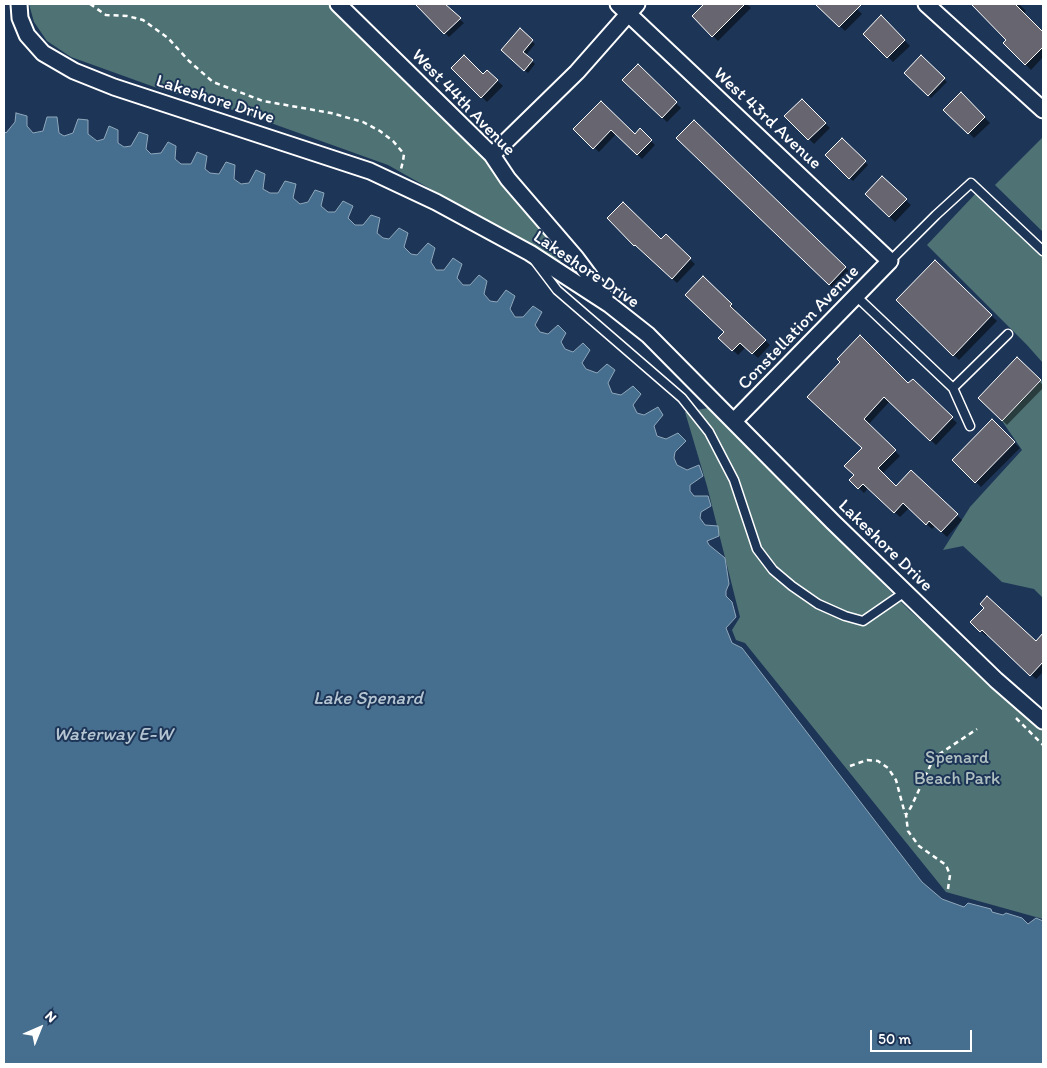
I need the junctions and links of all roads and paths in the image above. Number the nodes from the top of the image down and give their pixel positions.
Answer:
1 (18, 4) edge
2 (90, 4) edge
3 (338, 4) edge
4 (926, 4) edge
5 (628, 7) edge
6 (1043, 110) edge
7 (364, 122) dead end
8 (492, 155) junction
9 (1043, 251) edge
10 (530, 254) junction
11 (890, 261) junction
12 (856, 296) junction
13 (610, 305) junction
14 (1008, 334) dead end
15 (953, 388) junction
16 (734, 421) junction
17 (970, 426) dead end
18 (905, 592) junction
19 (1043, 721) edge
20 (977, 730) dead end
21 (850, 766) dead end
22 (906, 815) junction
23 (948, 889) dead end

1 - 10 street, Lakeshore Drive
2 - 7 path
3 - 8 street, West 44th Avenue
4 - 6 street
5 - 8 street
5 - 11 street, West 43rd Avenue
8 - 13 street, West 44th Avenue
9 - 11 lane
10 - 13 street, Lakeshore Drive
10 - 18 lane
11 - 12 street, Constellation Avenue
12 - 15 lane
12 - 16 street, Constellation Avenue
13 - 16 street, Lakeshore Drive
14 - 15 lane
15 - 17 lane
16 - 18 street, Lakeshore Drive
18 - 19 street, Lakeshore Drive
20 - 22 path
21 - 22 path
22 - 23 path

